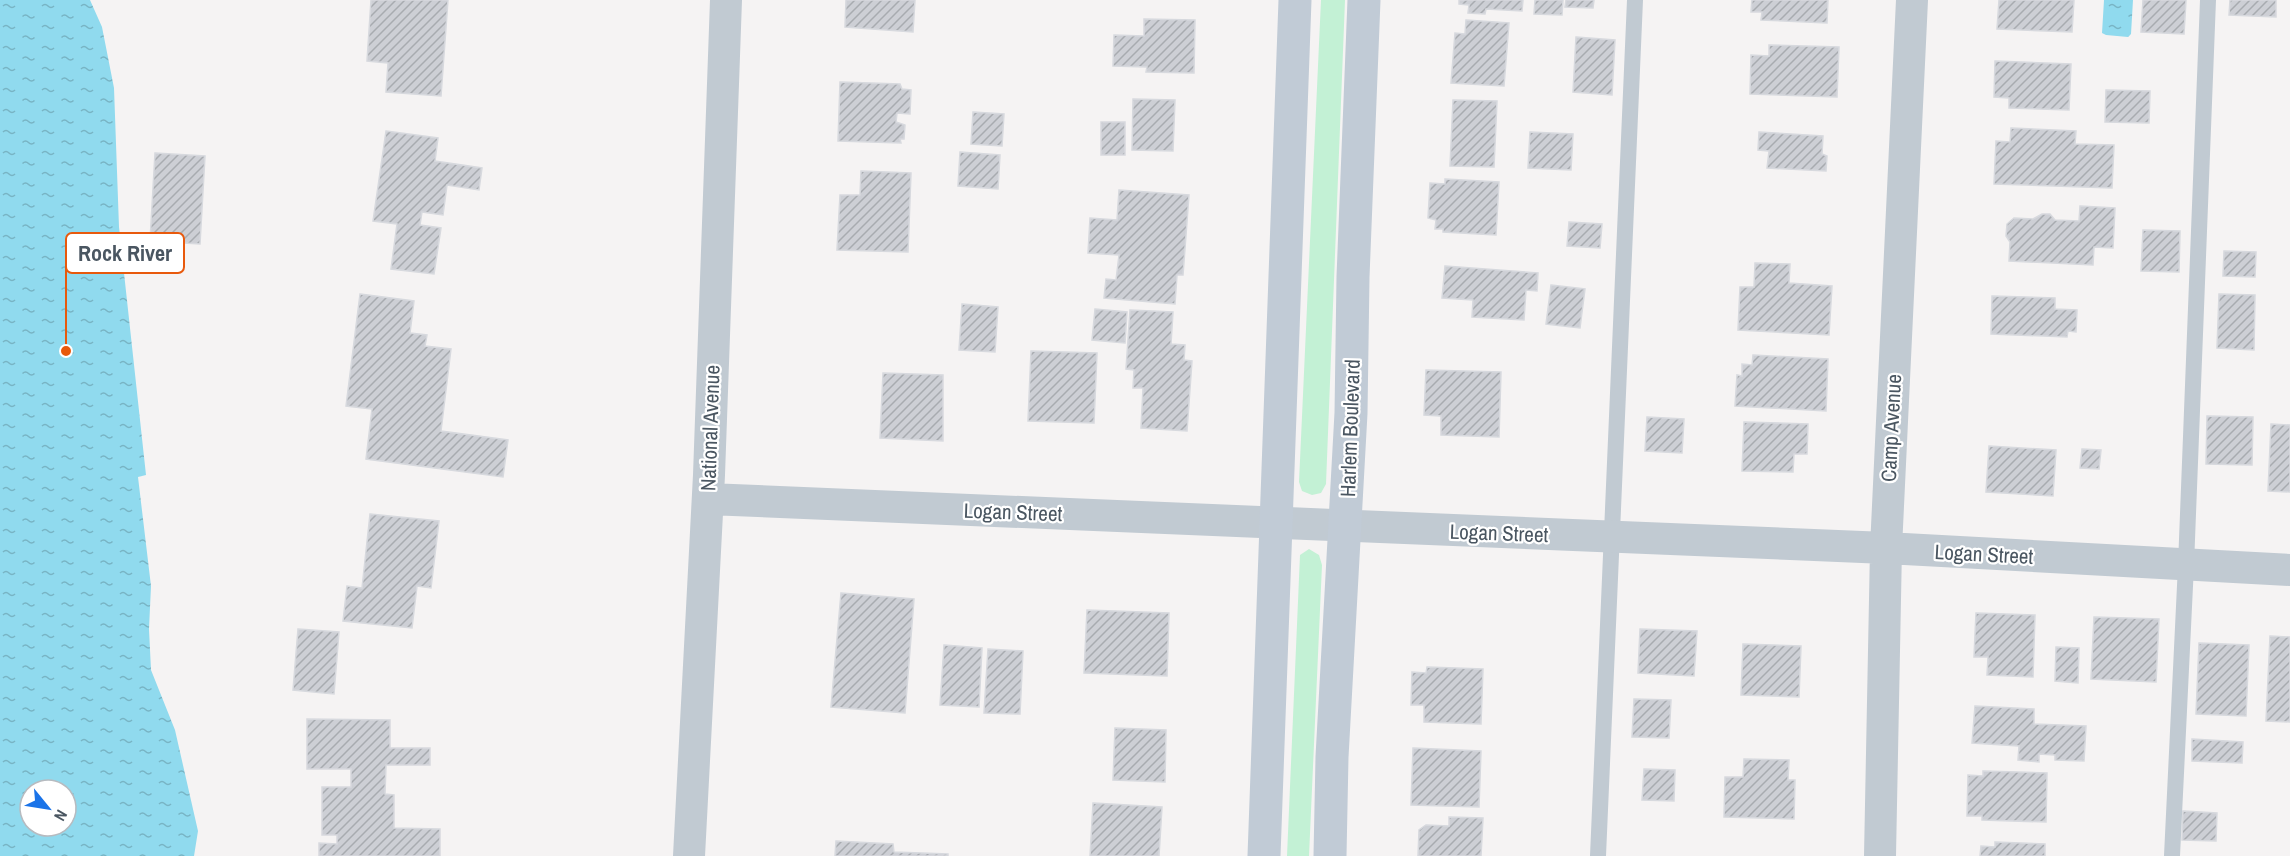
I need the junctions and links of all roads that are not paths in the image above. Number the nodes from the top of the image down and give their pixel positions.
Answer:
1 (726, 0) edge
2 (1295, 0) edge
3 (1364, 0) edge
4 (1635, 0) edge
5 (1912, 0) edge
6 (2208, 0) edge
7 (708, 499) junction
8 (1275, 523) junction
9 (1346, 526) junction
10 (1612, 538) junction
11 (1886, 548) junction
12 (2186, 565) junction
13 (2290, 570) edge
14 (689, 856) edge
15 (1264, 856) edge
16 (1330, 856) edge
17 (1598, 856) edge
18 (1880, 856) edge
19 (2172, 856) edge

1 - 7 street, National Avenue
2 - 8 street
3 - 9 street, Harlem Boulevard
4 - 10 lane
5 - 11 street, Camp Avenue
6 - 12 lane
7 - 8 street, Logan Street
7 - 14 street, National Avenue
8 - 9 street, Logan Street
8 - 15 street
9 - 10 street, Logan Street
9 - 16 street, Harlem Boulevard
10 - 11 street, Logan Street
10 - 17 lane
11 - 12 street, Logan Street
11 - 18 street, Camp Avenue
12 - 13 street, Logan Street
12 - 19 lane

